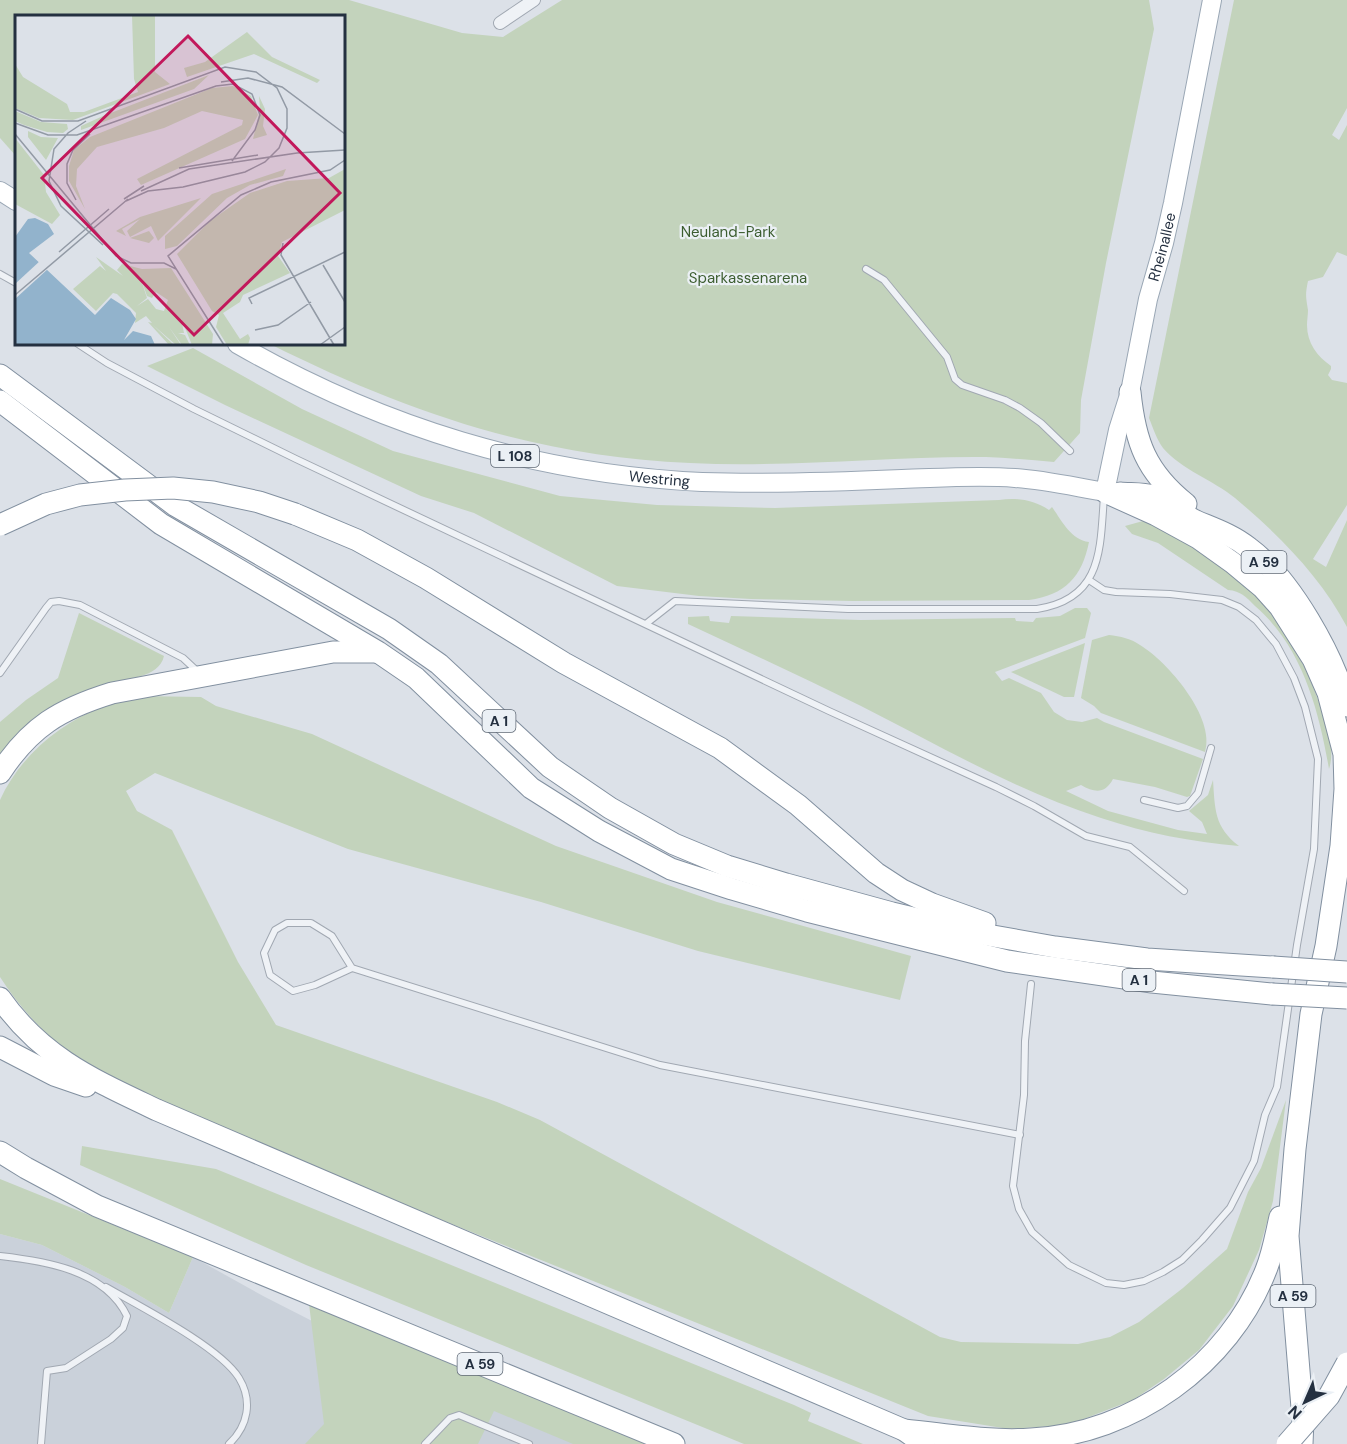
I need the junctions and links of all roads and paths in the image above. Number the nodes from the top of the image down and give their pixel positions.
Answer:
1 (534, 0) edge
2 (1212, 0) edge
3 (500, 23) dead end
4 (0, 191) edge
5 (15, 200) edge
6 (866, 269) dead end
7 (0, 274) edge
8 (15, 282) edge
9 (80, 345) edge
10 (239, 345) edge
11 (0, 375) edge
12 (1130, 392) junction
13 (0, 401) edge
14 (1070, 451) dead end
15 (1105, 492) junction
16 (0, 525) edge
17 (1220, 530) junction
18 (1089, 580) junction
19 (647, 623) junction
20 (378, 652) junction
21 (0, 673) edge
22 (203, 676) junction
23 (1347, 706) edge
24 (1211, 748) dead end
25 (0, 773) edge
26 (1144, 801) dead end
27 (1347, 869) edge
28 (1184, 891) dead end
29 (1055, 947) junction
30 (352, 968) junction
31 (1347, 972) edge
32 (1031, 984) dead end
33 (0, 998) edge
34 (1347, 998) edge
35 (0, 1047) edge
36 (158, 1110) junction
37 (1020, 1135) junction
38 (1295, 1149) junction
39 (0, 1152) edge
40 (0, 1256) edge
41 (95, 1280) junction
42 (1347, 1363) edge
43 (904, 1430) junction
44 (670, 1442) edge
45 (40, 1444) edge
46 (229, 1444) edge
47 (425, 1444) edge
48 (529, 1444) edge
49 (924, 1444) edge
50 (1287, 1444) edge
51 (1302, 1444) edge
52 (1311, 1444) edge

1 - 3 street
2 - 12 main road, Rheinallee
4 - 5 main road
6 - 14 lane
7 - 8 lane
9 - 19 lane
10 - 15 main road, Westring / L 108
11 - 29 highway, A 1
12 - 15 main road, Rheinallee
12 - 17 highway
13 - 20 highway, A 1
15 - 17 highway
15 - 18 lane
15 - 38 highway, A 59
16 - 29 highway, bridge
17 - 23 highway, A 59
18 - 19 lane
18 - 37 lane
19 - 28 lane
20 - 22 highway
20 - 34 highway, A 1, bridge
21 - 22 lane
22 - 25 highway
24 - 26 lane
27 - 52 highway, A 59
29 - 31 highway, A 1, bridge
30 - 30 lane
30 - 37 lane
32 - 37 lane
33 - 36 highway
35 - 36 highway
36 - 43 highway
38 - 43 highway
38 - 51 highway, A 59
39 - 44 highway, A 59
40 - 41 lane
41 - 45 lane
41 - 46 lane
42 - 50 highway, bridge
43 - 49 highway
47 - 48 lane

